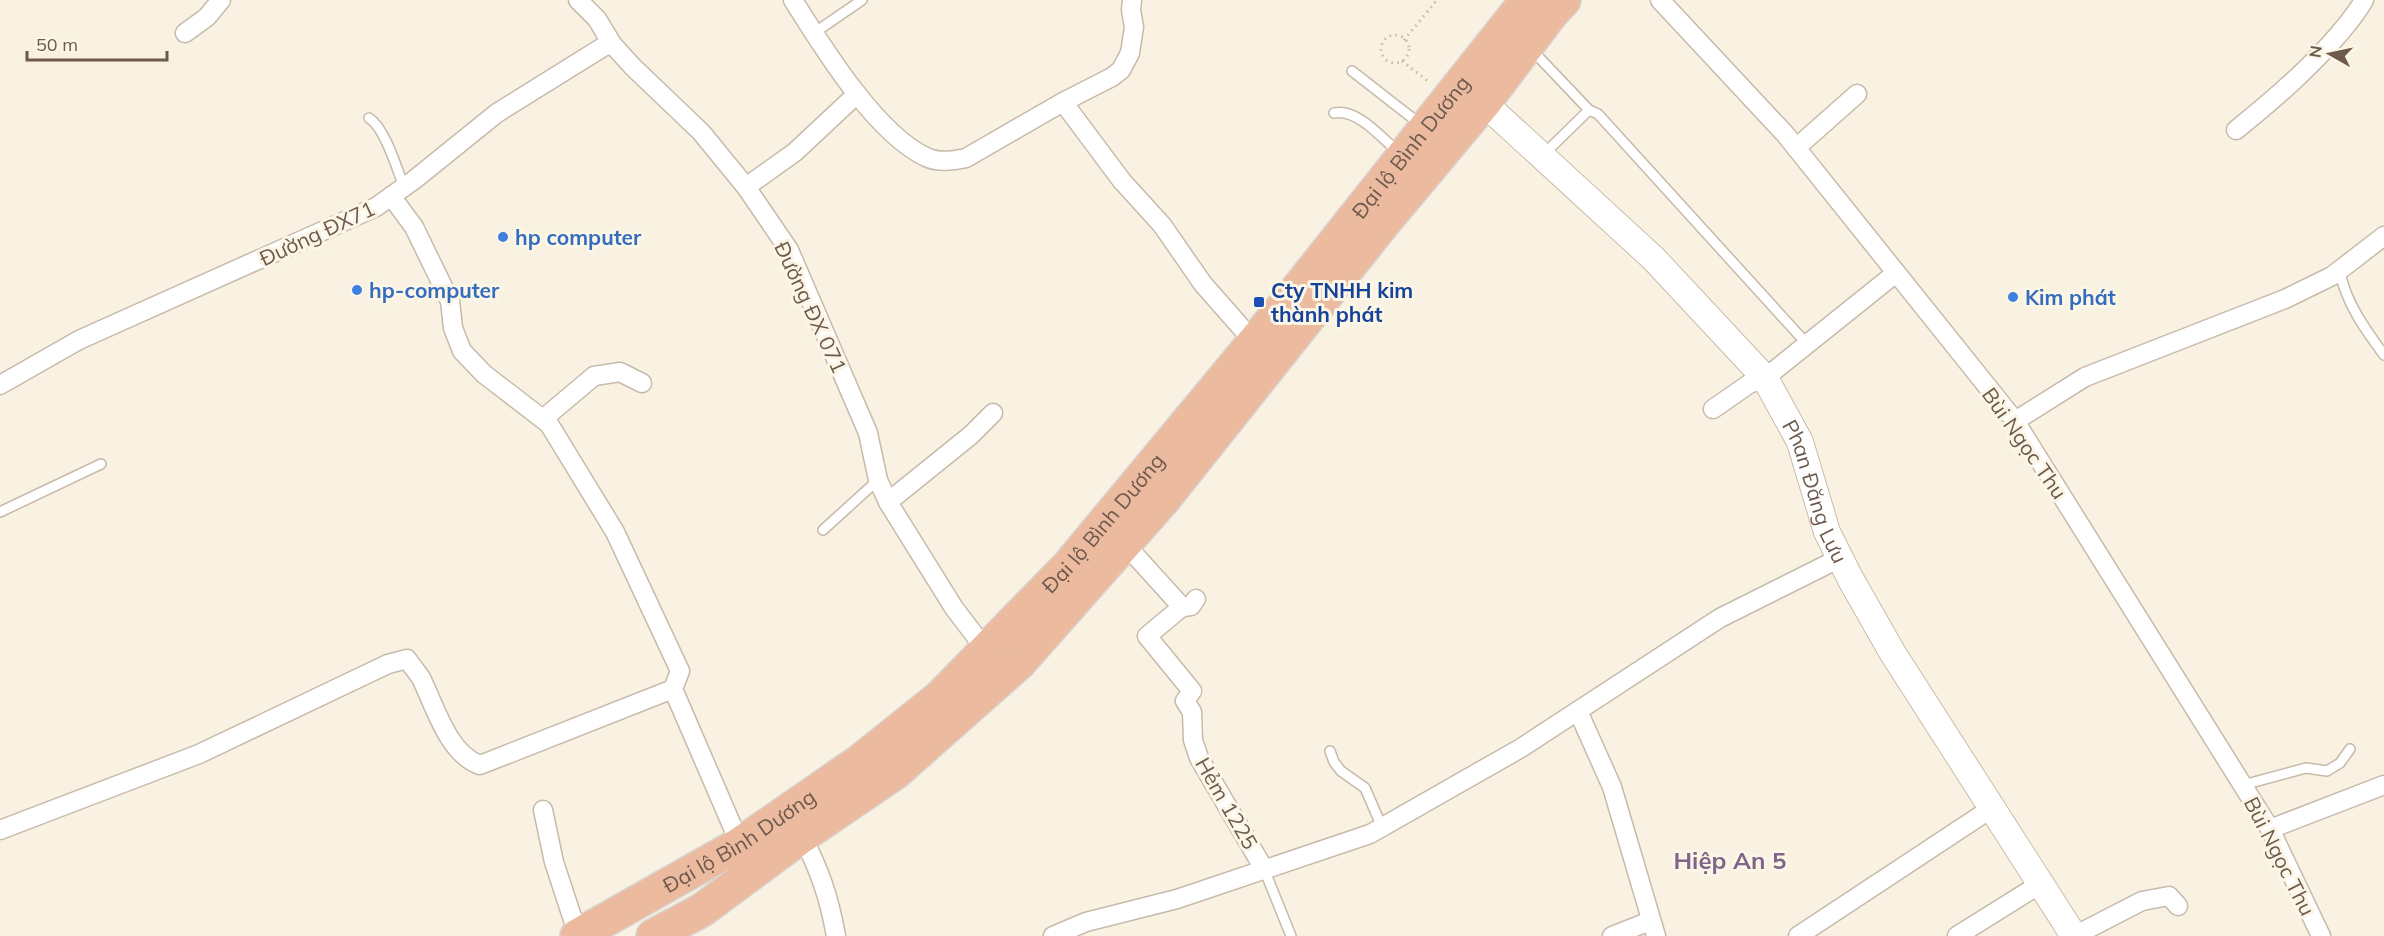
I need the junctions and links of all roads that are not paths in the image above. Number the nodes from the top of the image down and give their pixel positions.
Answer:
1 (221, 0) edge
2 (578, 0) edge
3 (793, 0) edge
4 (862, 0) edge
5 (1131, 0) edge
6 (1527, 0) edge
7 (1564, 0) edge
8 (1660, 0) edge
9 (2364, 0) edge
10 (185, 33) dead end
11 (814, 33) junction
12 (612, 44) junction
13 (1527, 45) junction
14 (1352, 71) dead end
15 (857, 94) junction
16 (1857, 94) dead end
17 (1063, 102) junction
18 (1484, 103) junction
19 (1589, 110) junction
20 (1334, 113) dead end
21 (369, 118) dead end
22 (1424, 127) junction
23 (2236, 130) dead end
24 (1796, 148) junction
25 (1403, 155) junction
26 (1541, 156) junction
27 (746, 187) junction
28 (398, 192) junction
29 (2384, 236) edge
30 (1896, 273) junction
31 (2336, 274) junction
32 (1254, 342) junction
33 (1807, 344) junction
34 (2384, 355) edge
35 (1765, 378) junction
36 (642, 383) dead end
37 (0, 385) edge
38 (1713, 409) dead end
39 (993, 413) dead end
40 (543, 419) junction
41 (2015, 421) junction
42 (101, 464) dead end
43 (878, 480) junction
44 (888, 501) junction
45 (0, 513) edge
46 (823, 530) dead end
47 (1124, 543) junction
48 (1840, 558) junction
49 (986, 650) junction
50 (673, 689) junction
51 (1578, 711) junction
52 (2350, 749) dead end
53 (1330, 751) dead end
54 (2243, 785) junction
55 (2384, 785) edge
56 (1992, 808) junction
57 (543, 810) dead end
58 (1382, 827) junction
59 (0, 830) edge
60 (2270, 830) junction
61 (802, 836) junction
62 (740, 843) junction
63 (1264, 869) junction
64 (2040, 884) junction
65 (2178, 906) dead end
66 (1653, 929) edge
67 (578, 936) edge
68 (653, 936) edge
69 (836, 936) edge
70 (1053, 936) edge
71 (1291, 936) edge
72 (1612, 936) edge
73 (1798, 936) edge
74 (1957, 936) edge
75 (2074, 936) edge
76 (2321, 936) edge

1 - 10 street
2 - 12 street, Đường ĐX 071
3 - 11 street
4 - 11 lane
5 - 17 street
6 - 22 highway, Đại lộ Bình Dương
7 - 13 highway, Đại lộ Bình Dương
8 - 24 street, Bùi Ngọc Thu
9 - 23 street
11 - 15 street
12 - 27 street, Đường ĐX 071
12 - 28 street, Đường ĐX71
13 - 18 highway, Đại lộ Bình Dương
13 - 19 lane
14 - 22 lane
15 - 17 street
15 - 27 street
16 - 24 street
17 - 32 street
18 - 26 street, Phan Đăng Lưu
18 - 47 highway, Đại lộ Bình Dương
19 - 26 lane
19 - 33 lane
20 - 25 lane
21 - 28 lane
22 - 25 highway, Đại lộ Bình Dương
24 - 30 street, Bùi Ngọc Thu
25 - 32 highway, Đại lộ Bình Dương
26 - 35 street, Phan Đăng Lưu
27 - 43 street, Đường ĐX 071
28 - 37 street, Đường ĐX71
28 - 40 street
29 - 31 street
30 - 33 street
30 - 41 street, Bùi Ngọc Thu
31 - 34 lane
31 - 41 street
32 - 49 highway, Đại lộ Bình Dương
33 - 35 street
35 - 38 street
35 - 48 street, Phan Đăng Lưu
36 - 40 street
39 - 44 street
40 - 50 street
41 - 54 street, Bùi Ngọc Thu
42 - 45 lane
43 - 44 street, Đường ĐX 071
43 - 46 lane
44 - 49 street, Đường ĐX 071
47 - 61 highway, Đại lộ Bình Dương
47 - 63 street, Hẻm 1225
48 - 51 street
48 - 56 street, Phan Đăng Lưu
49 - 62 highway, Đại lộ Bình Dương
50 - 59 street
50 - 62 street
51 - 58 street
51 - 66 street
52 - 54 lane
53 - 58 lane
54 - 60 street, Bùi Ngọc Thu
55 - 60 street
56 - 64 street, Phan Đăng Lưu
56 - 73 street
57 - 67 street
58 - 63 street
60 - 76 street, Bùi Ngọc Thu
61 - 68 highway, Đại lộ Bình Dương
61 - 69 street
62 - 67 highway, Đại lộ Bình Dương
63 - 70 street
63 - 71 lane, Hẻm 1225
64 - 74 street
64 - 75 street, Phan Đăng Lưu
65 - 75 street
66 - 72 street

